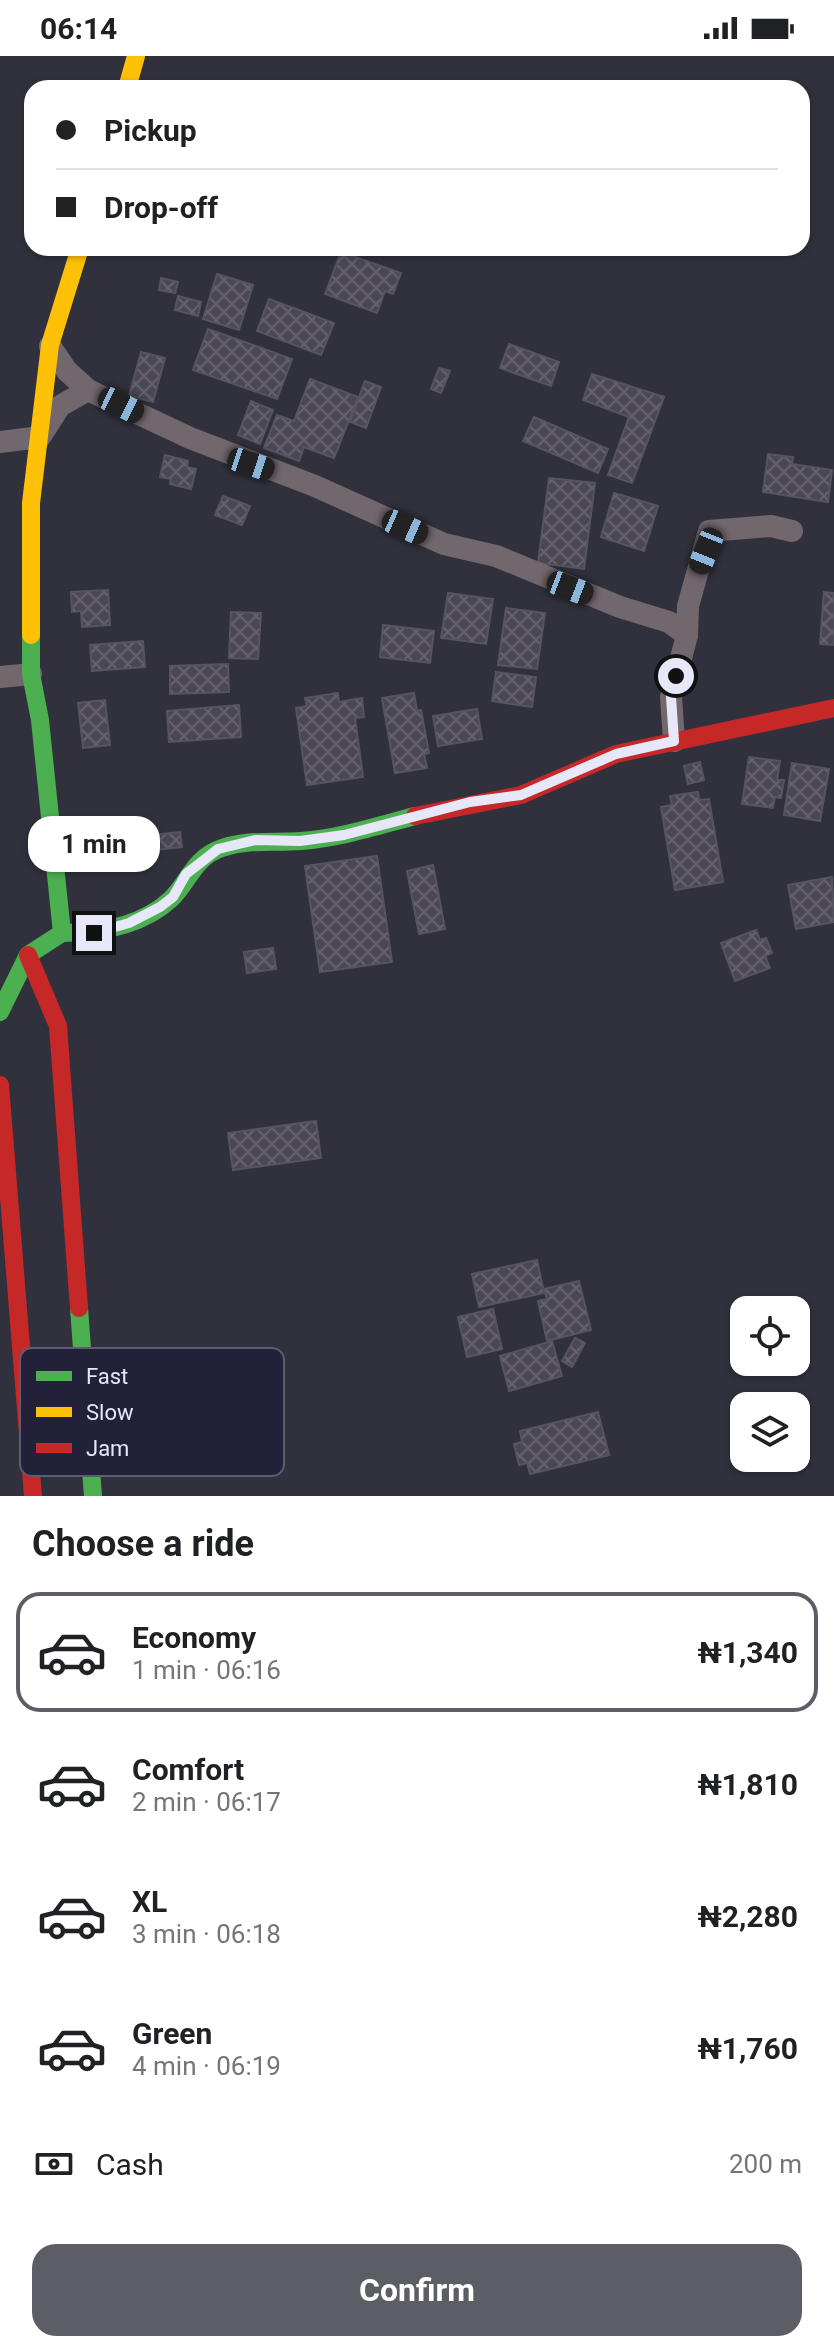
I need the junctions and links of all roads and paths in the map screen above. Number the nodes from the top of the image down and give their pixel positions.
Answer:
1 (136, 56) edge
2 (129, 80) edge
3 (78, 256) edge
4 (50, 345) junction
5 (88, 390) junction
6 (40, 437) junction
7 (0, 442) edge
8 (792, 531) dead end
9 (687, 635) junction
10 (31, 674) junction
11 (0, 677) edge
12 (834, 708) edge
13 (674, 741) junction
14 (62, 933) junction
15 (28, 955) junction
16 (0, 1012) edge
17 (0, 1085) edge
18 (0, 1106) edge
19 (20, 1348) edge
20 (82, 1348) edge
21 (31, 1476) edge
22 (92, 1476) edge
23 (33, 1496) edge
24 (93, 1496) edge

1 - 2 main road
3 - 4 main road
4 - 5 street
4 - 6 main road
5 - 6 street
5 - 9 street
6 - 7 street
6 - 10 main road
8 - 9 street
9 - 13 street
10 - 11 street
10 - 14 main road
12 - 13 main road
13 - 14 main road
14 - 15 main road
15 - 16 main road
15 - 20 main road
17 - 18 main road
18 - 19 main road
21 - 23 main road
22 - 24 main road

